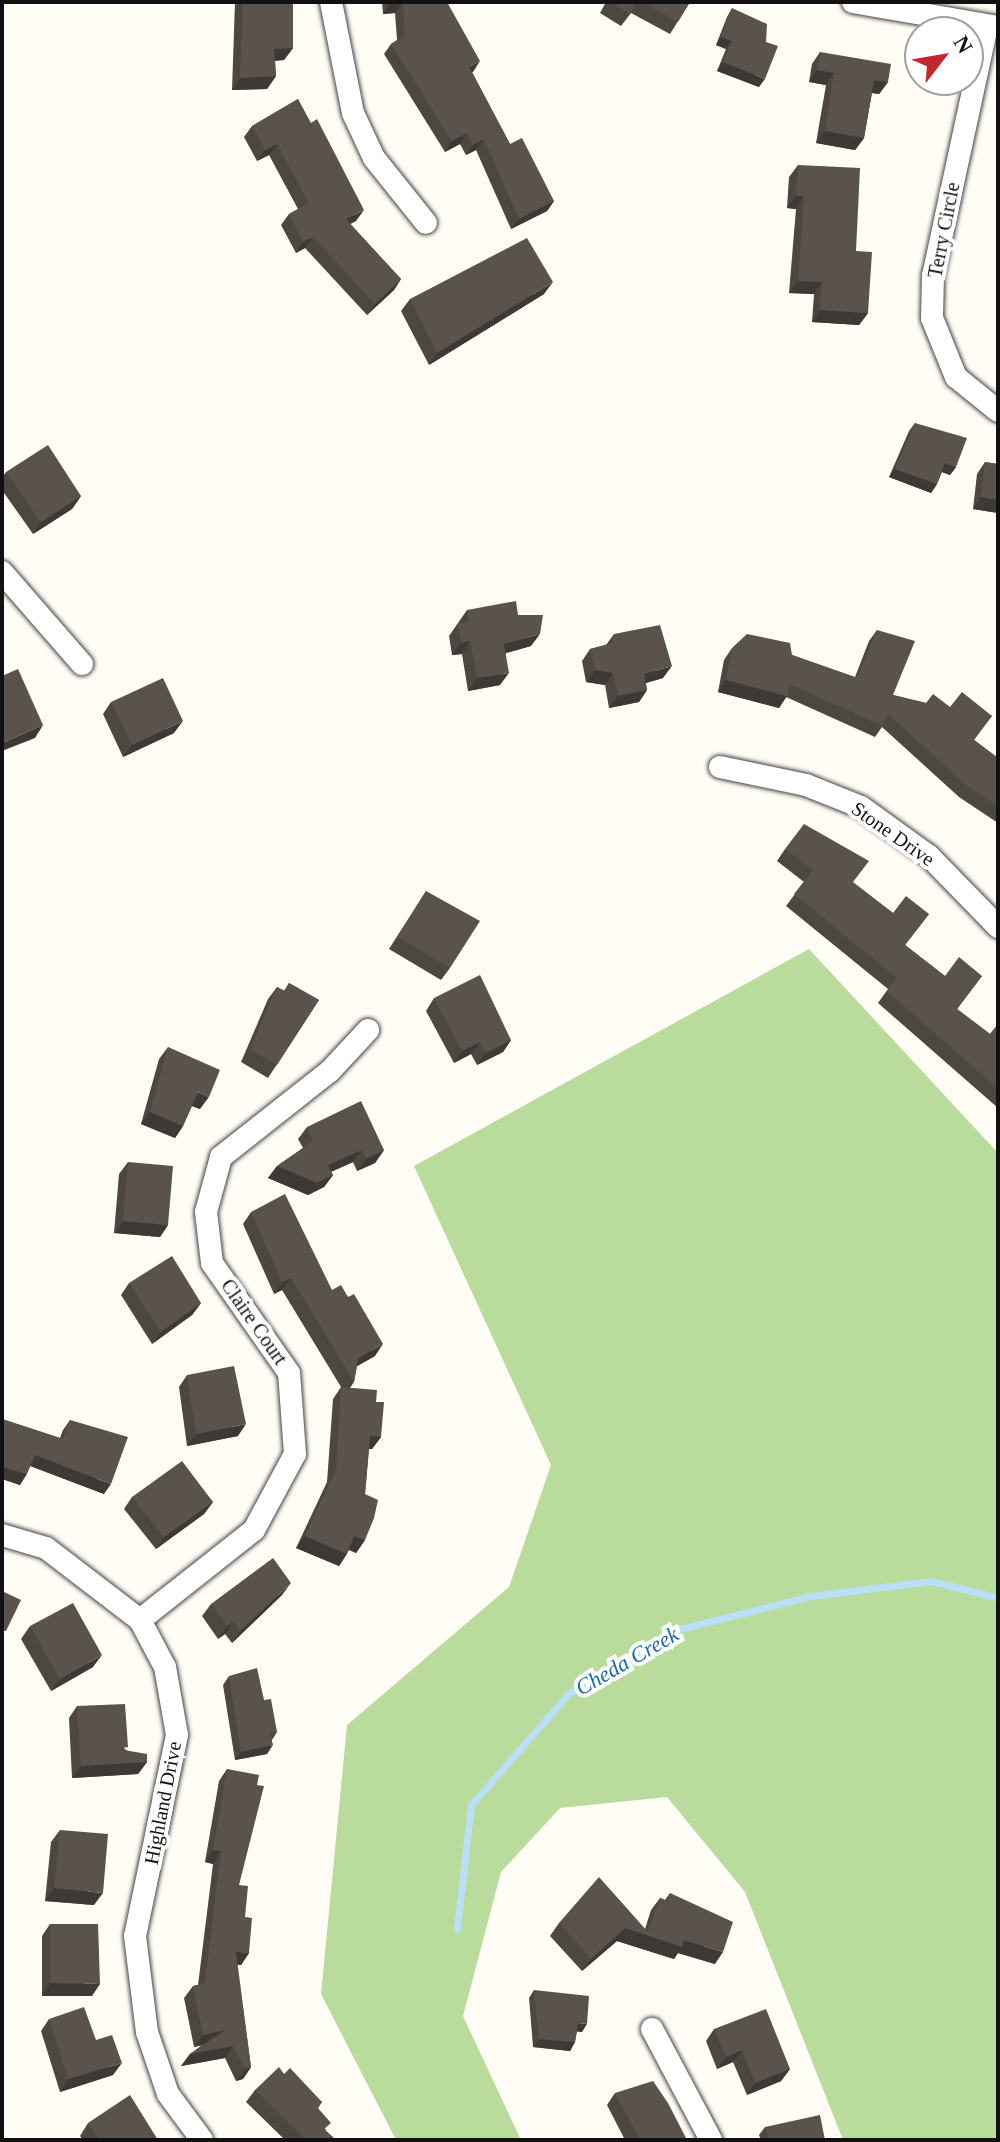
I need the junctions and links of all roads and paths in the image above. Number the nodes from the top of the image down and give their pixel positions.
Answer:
1 (331, 2) edge
2 (853, 2) edge
3 (992, 27) edge
4 (426, 223) dead end
5 (998, 411) edge
6 (2, 572) edge
7 (82, 664) dead end
8 (720, 767) dead end
9 (998, 927) edge
10 (368, 1030) dead end
11 (2, 1535) edge
12 (140, 1620) junction
13 (652, 2029) dead end
14 (202, 2140) edge
15 (711, 2140) edge

1 - 4 street
2 - 3 street
3 - 5 street, Terry Circle
6 - 7 street
8 - 9 street, Stone Drive
10 - 12 street, Claire Court
11 - 12 street, Highland Drive
12 - 14 street, Highland Drive
13 - 15 street

